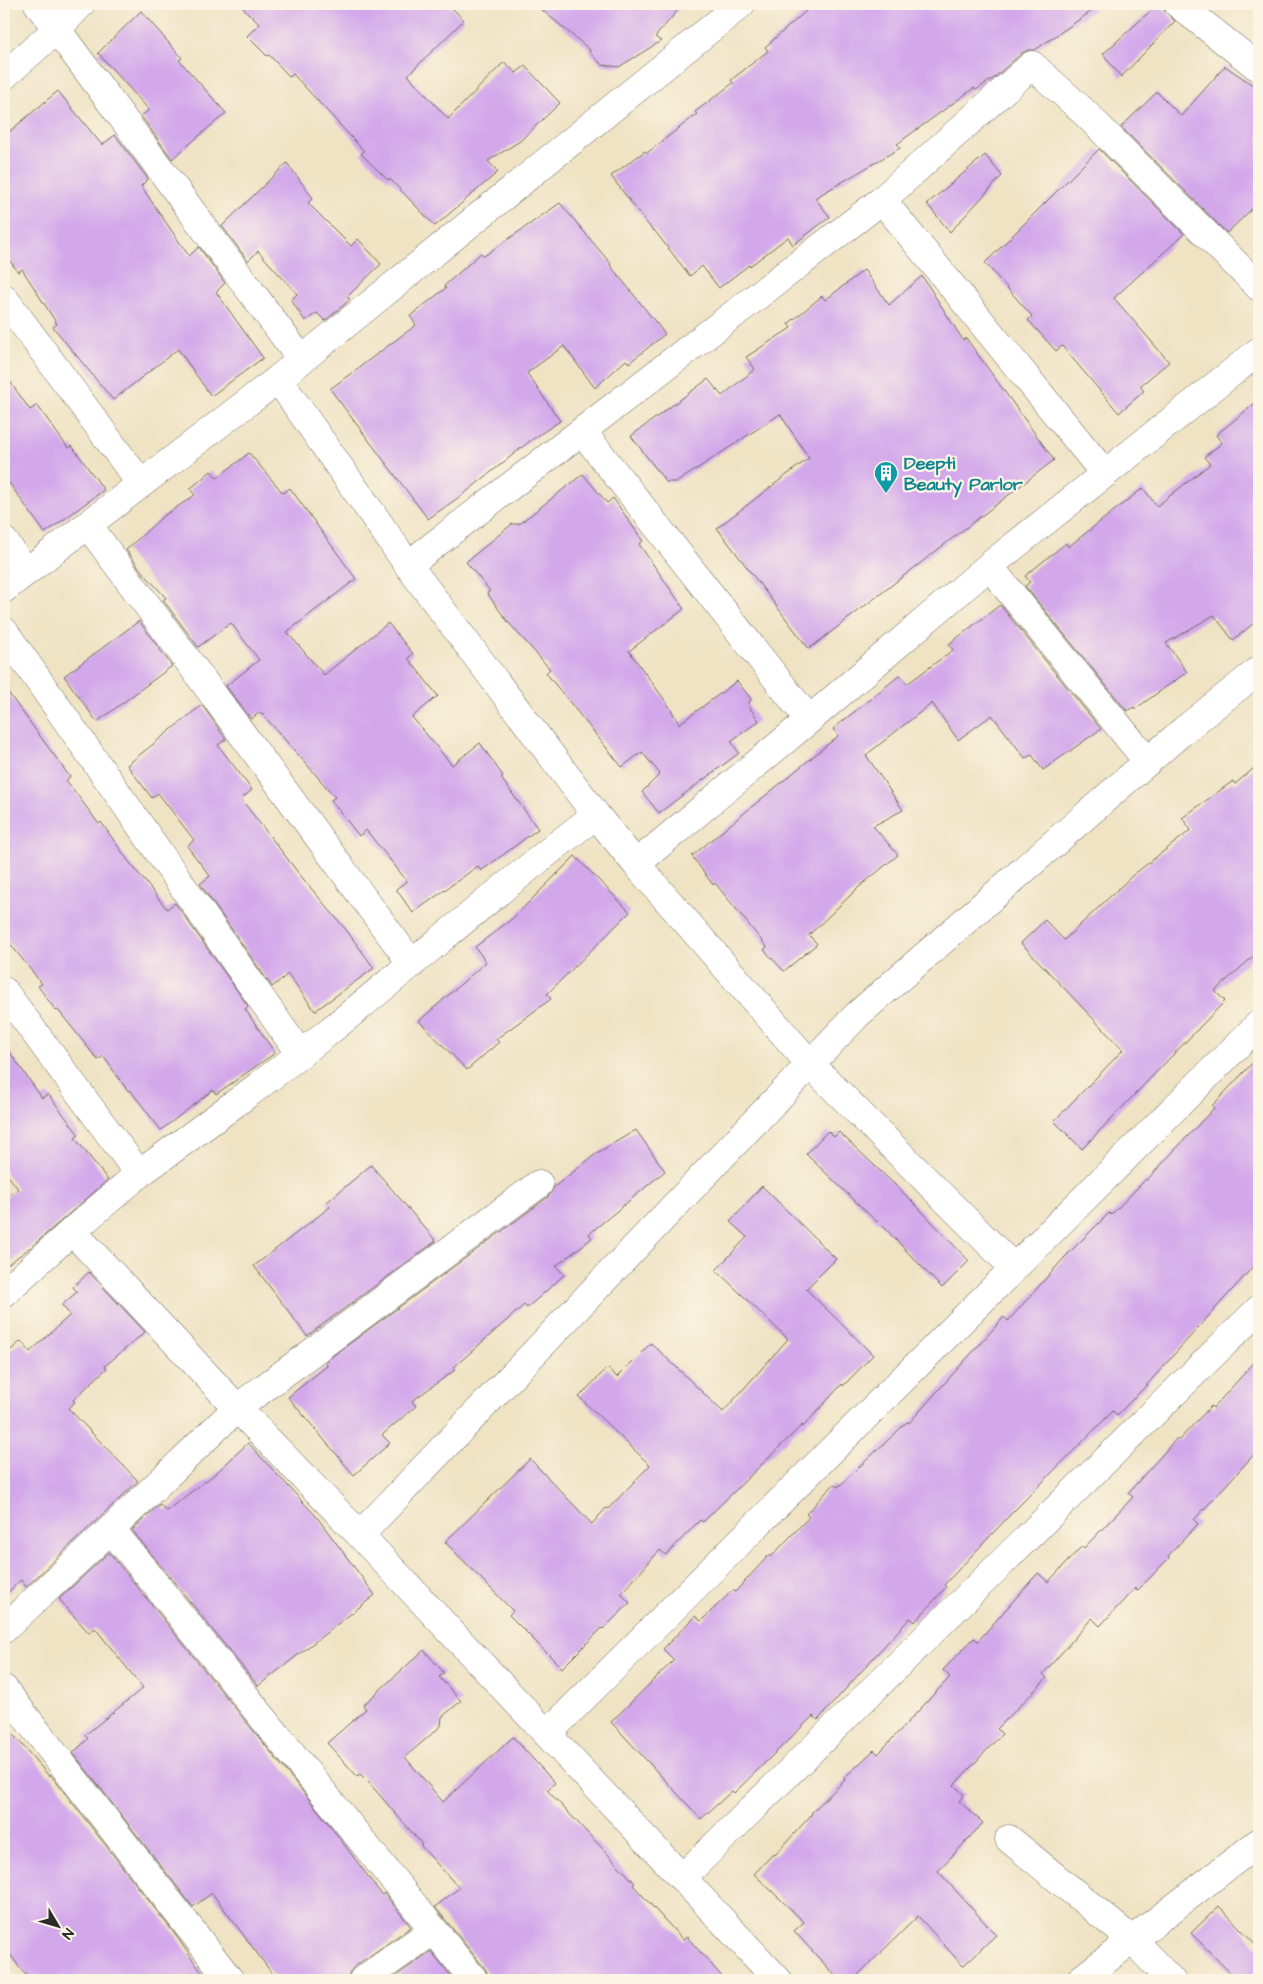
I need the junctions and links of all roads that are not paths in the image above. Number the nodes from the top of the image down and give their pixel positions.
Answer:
1 (38, 4) edge
2 (81, 4) edge
3 (741, 4) edge
4 (1178, 4) edge
5 (56, 30) junction
6 (1259, 68) edge
7 (4, 76) edge
8 (882, 200) junction
9 (1259, 287) edge
10 (4, 298) edge
11 (1259, 350) edge
12 (301, 359) junction
13 (278, 379) junction
14 (582, 431) junction
15 (1105, 474) junction
16 (141, 484) junction
17 (88, 524) junction
18 (4, 540) edge
19 (408, 565) junction
20 (989, 566) junction
21 (26, 571) junction
22 (4, 589) edge
23 (4, 631) edge
24 (1259, 670) edge
25 (809, 720) junction
26 (1148, 762) junction
27 (596, 815) junction
28 (636, 864) junction
29 (412, 964) junction
30 (4, 991) edge
31 (1259, 1024) edge
32 (300, 1054) junction
33 (810, 1064) junction
34 (139, 1174) junction
35 (539, 1184) dead end
36 (72, 1231) junction
37 (1014, 1268) junction
38 (4, 1293) edge
39 (1259, 1309) edge
40 (237, 1408) junction
41 (112, 1529) junction
42 (360, 1535) junction
43 (4, 1629) edge
44 (4, 1689) edge
45 (547, 1734) junction
46 (1009, 1838) dead end
47 (1259, 1842) edge
48 (682, 1878) junction
49 (434, 1930) junction
50 (1132, 1940) junction
51 (230, 1980) edge
52 (363, 1980) edge
53 (474, 1980) edge
54 (778, 1980) edge
55 (1080, 1980) edge
56 (1171, 1980) edge

1 - 5 street
2 - 5 street
3 - 12 street
4 - 6 street
5 - 7 street
5 - 12 street
8 - 9 street
8 - 14 street
8 - 15 street
10 - 16 street
11 - 15 street
12 - 13 street
13 - 16 street
13 - 19 street
14 - 19 street
14 - 25 street
15 - 20 street
16 - 17 street
17 - 21 street
17 - 29 street
18 - 21 street
19 - 27 street
20 - 25 street
20 - 26 street
21 - 22 street
23 - 32 street
24 - 26 street
25 - 28 street
26 - 33 street
27 - 28 street
27 - 29 street
28 - 33 street
29 - 32 street
30 - 34 street
31 - 37 street
32 - 34 street
33 - 37 street
33 - 42 street
34 - 36 street
35 - 40 street
36 - 38 street
36 - 40 street
37 - 45 street
39 - 48 street
40 - 41 street
40 - 42 street
41 - 43 street
41 - 49 street
42 - 45 street
44 - 51 street
45 - 48 street
46 - 50 street
47 - 50 street
48 - 54 street
49 - 52 street
49 - 53 street
50 - 55 street
50 - 56 street

